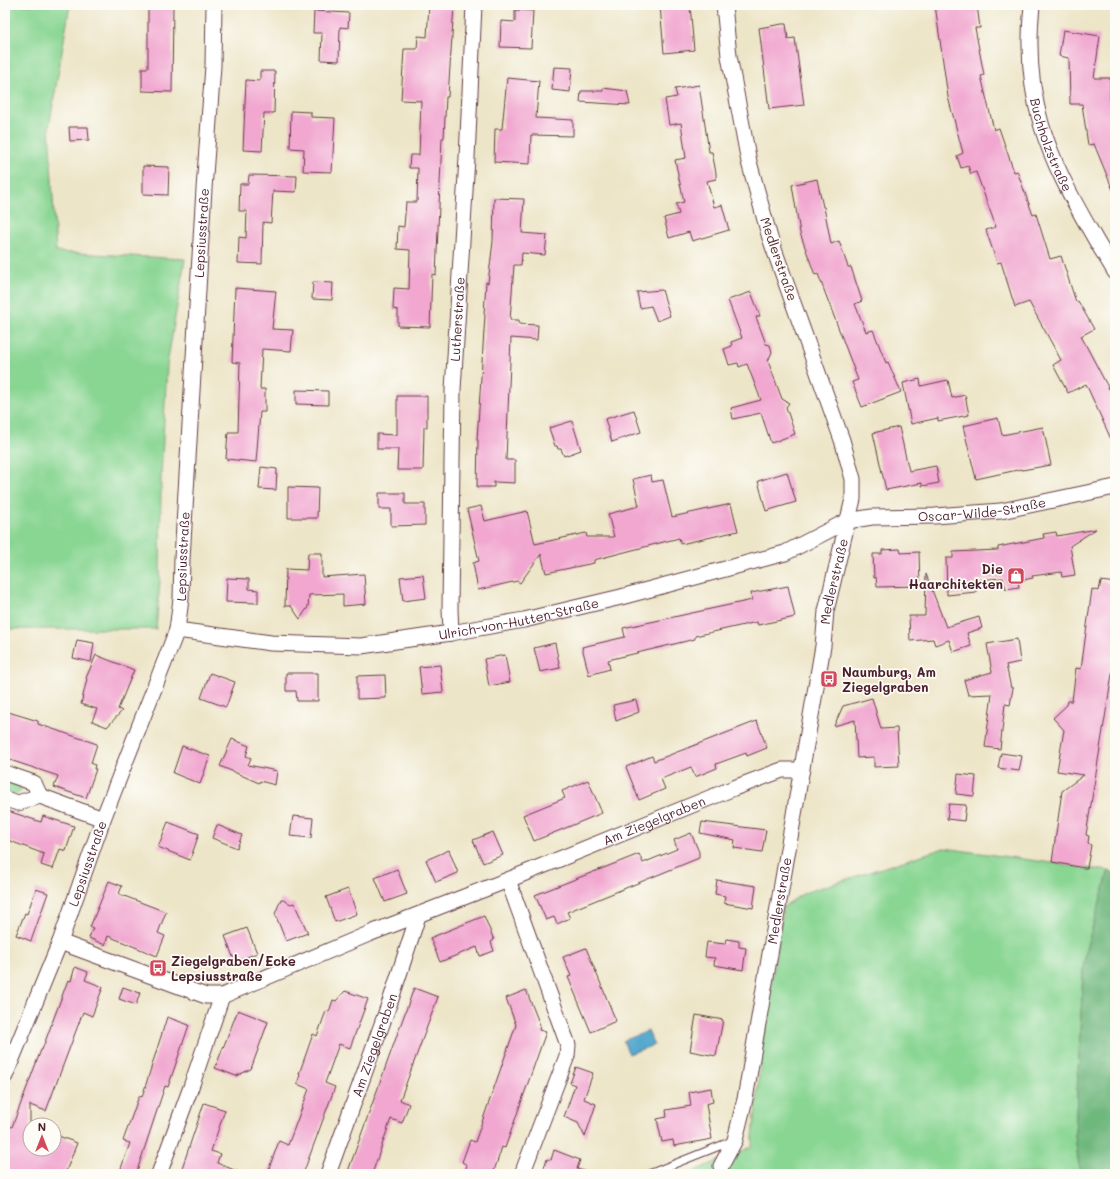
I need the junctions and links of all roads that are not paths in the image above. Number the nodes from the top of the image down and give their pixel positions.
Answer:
1 (214, 5) edge
2 (474, 5) edge
3 (724, 5) edge
4 (1032, 5) edge
5 (1115, 272) edge
6 (1115, 487) edge
7 (847, 521) junction
8 (177, 630) junction
9 (451, 633) junction
10 (802, 770) junction
11 (5, 773) edge
12 (40, 796) junction
13 (5, 799) edge
14 (103, 819) junction
15 (508, 880) junction
16 (418, 916) junction
17 (60, 942) junction
18 (222, 996) junction
19 (6, 1069) edge
20 (735, 1140) junction
21 (721, 1166) dead end
22 (159, 1174) edge
23 (328, 1174) edge
24 (522, 1174) edge
25 (649, 1174) edge

1 - 8 street, Lepsiusstraße
2 - 9 street, Lutherstraße
3 - 7 street, Medlerstraße
4 - 5 street, Buchholzstraße
6 - 7 street, Oscar-Wilde-Straße
7 - 9 street, Ulrich-von-Hutten-Straße
7 - 10 street, Medlerstraße
8 - 9 street, Ulrich-von-Hutten-Straße
8 - 14 street, Lepsiusstraße
10 - 15 street, Am Ziegelgraben
10 - 20 street, Medlerstraße
11 - 12 street
12 - 13 street
12 - 14 street
14 - 17 street, Lepsiusstraße
15 - 16 street, Am Ziegelgraben
15 - 24 street
16 - 18 street, Am Ziegelgraben
16 - 23 street, Am Ziegelgraben
17 - 18 street, Am Ziegelgraben
17 - 19 street, Lepsiusstraße
18 - 22 street
20 - 21 street, Medlerstraße
20 - 25 lane

